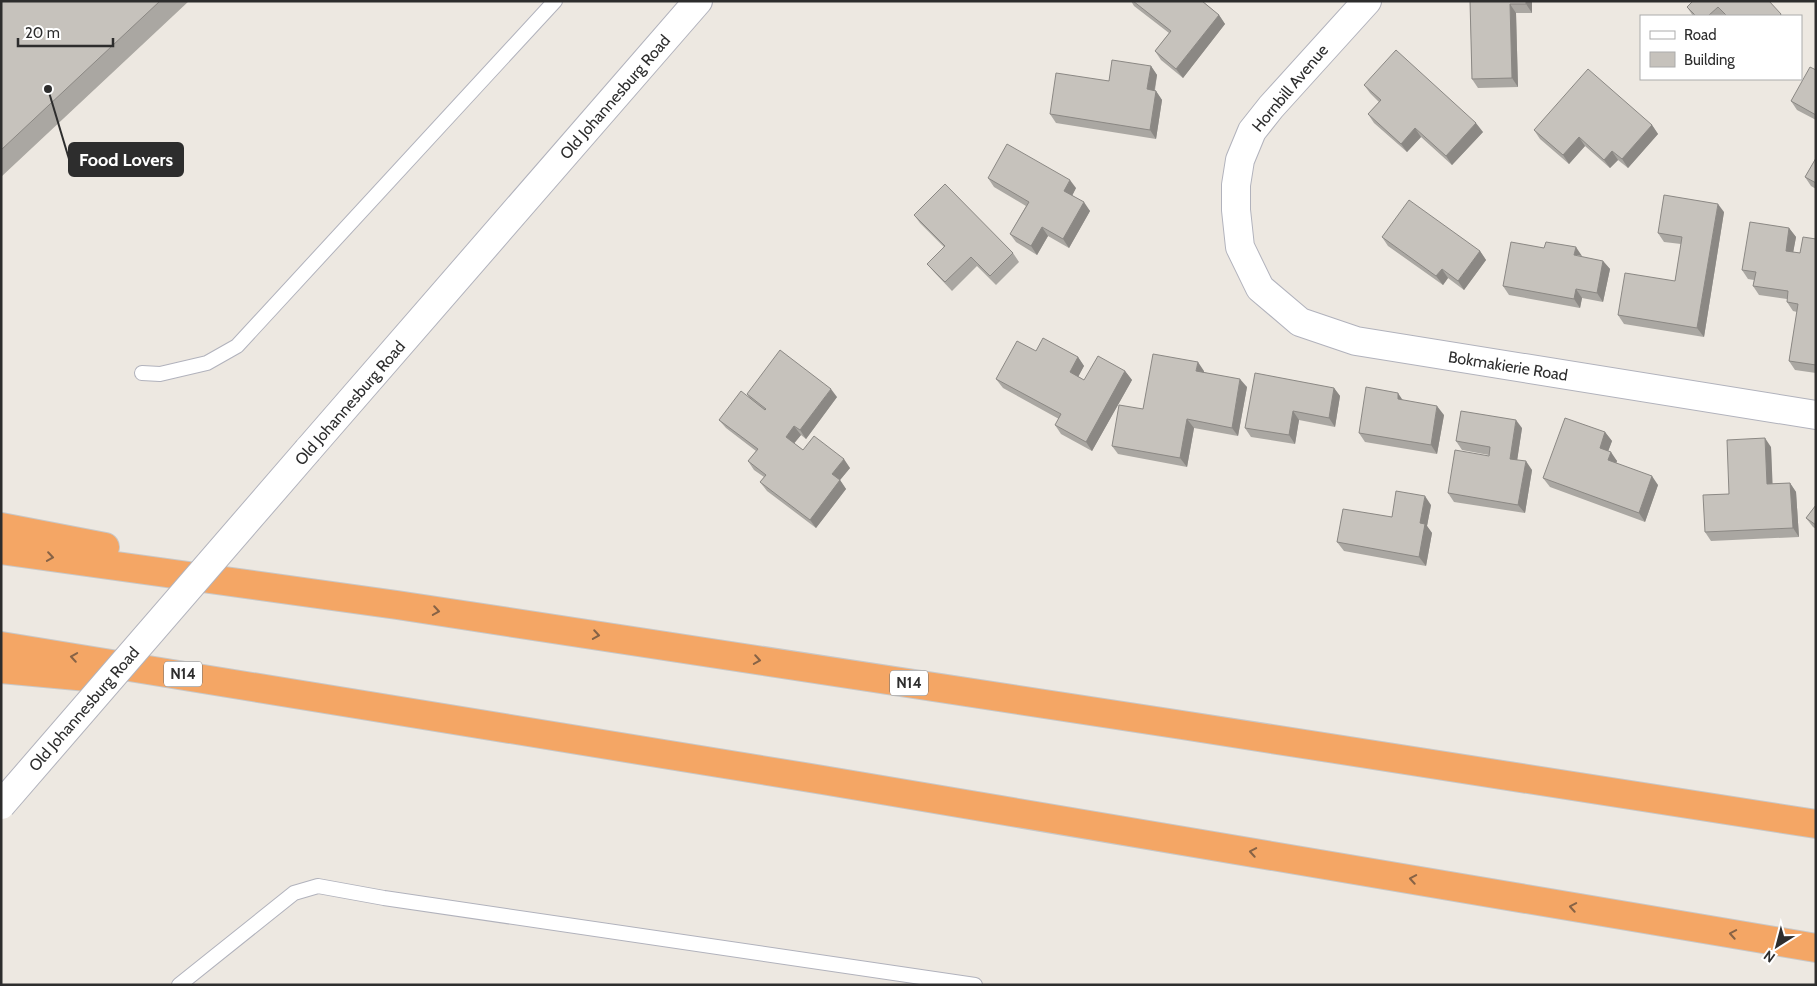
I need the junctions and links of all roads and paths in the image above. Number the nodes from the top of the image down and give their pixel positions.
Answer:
1 (555, 1) edge
2 (698, 1) edge
3 (1367, 1) edge
4 (1240, 247) joint
5 (142, 373) dead end
6 (1816, 416) edge
7 (1, 527) edge
8 (1, 550) edge
9 (396, 605) junction
10 (1, 646) edge
11 (1, 669) edge
12 (364, 703) junction
13 (1, 805) edge
14 (1816, 824) edge
15 (1816, 948) edge
16 (927, 981) edge
17 (179, 985) edge
18 (975, 985) edge

1 - 5 lane
2 - 13 main road, Old Johannesburg Road, bridge
3 - 4 main road, Hornbill Avenue
4 - 6 main road, Bokmakierie Road
7 - 9 highway
8 -> 9 highway, N14
9 -> 14 highway, N14
12 -> 10 highway, N14
11 - 12 highway
15 -> 12 highway, N14
16 - 17 lane
16 - 18 lane

